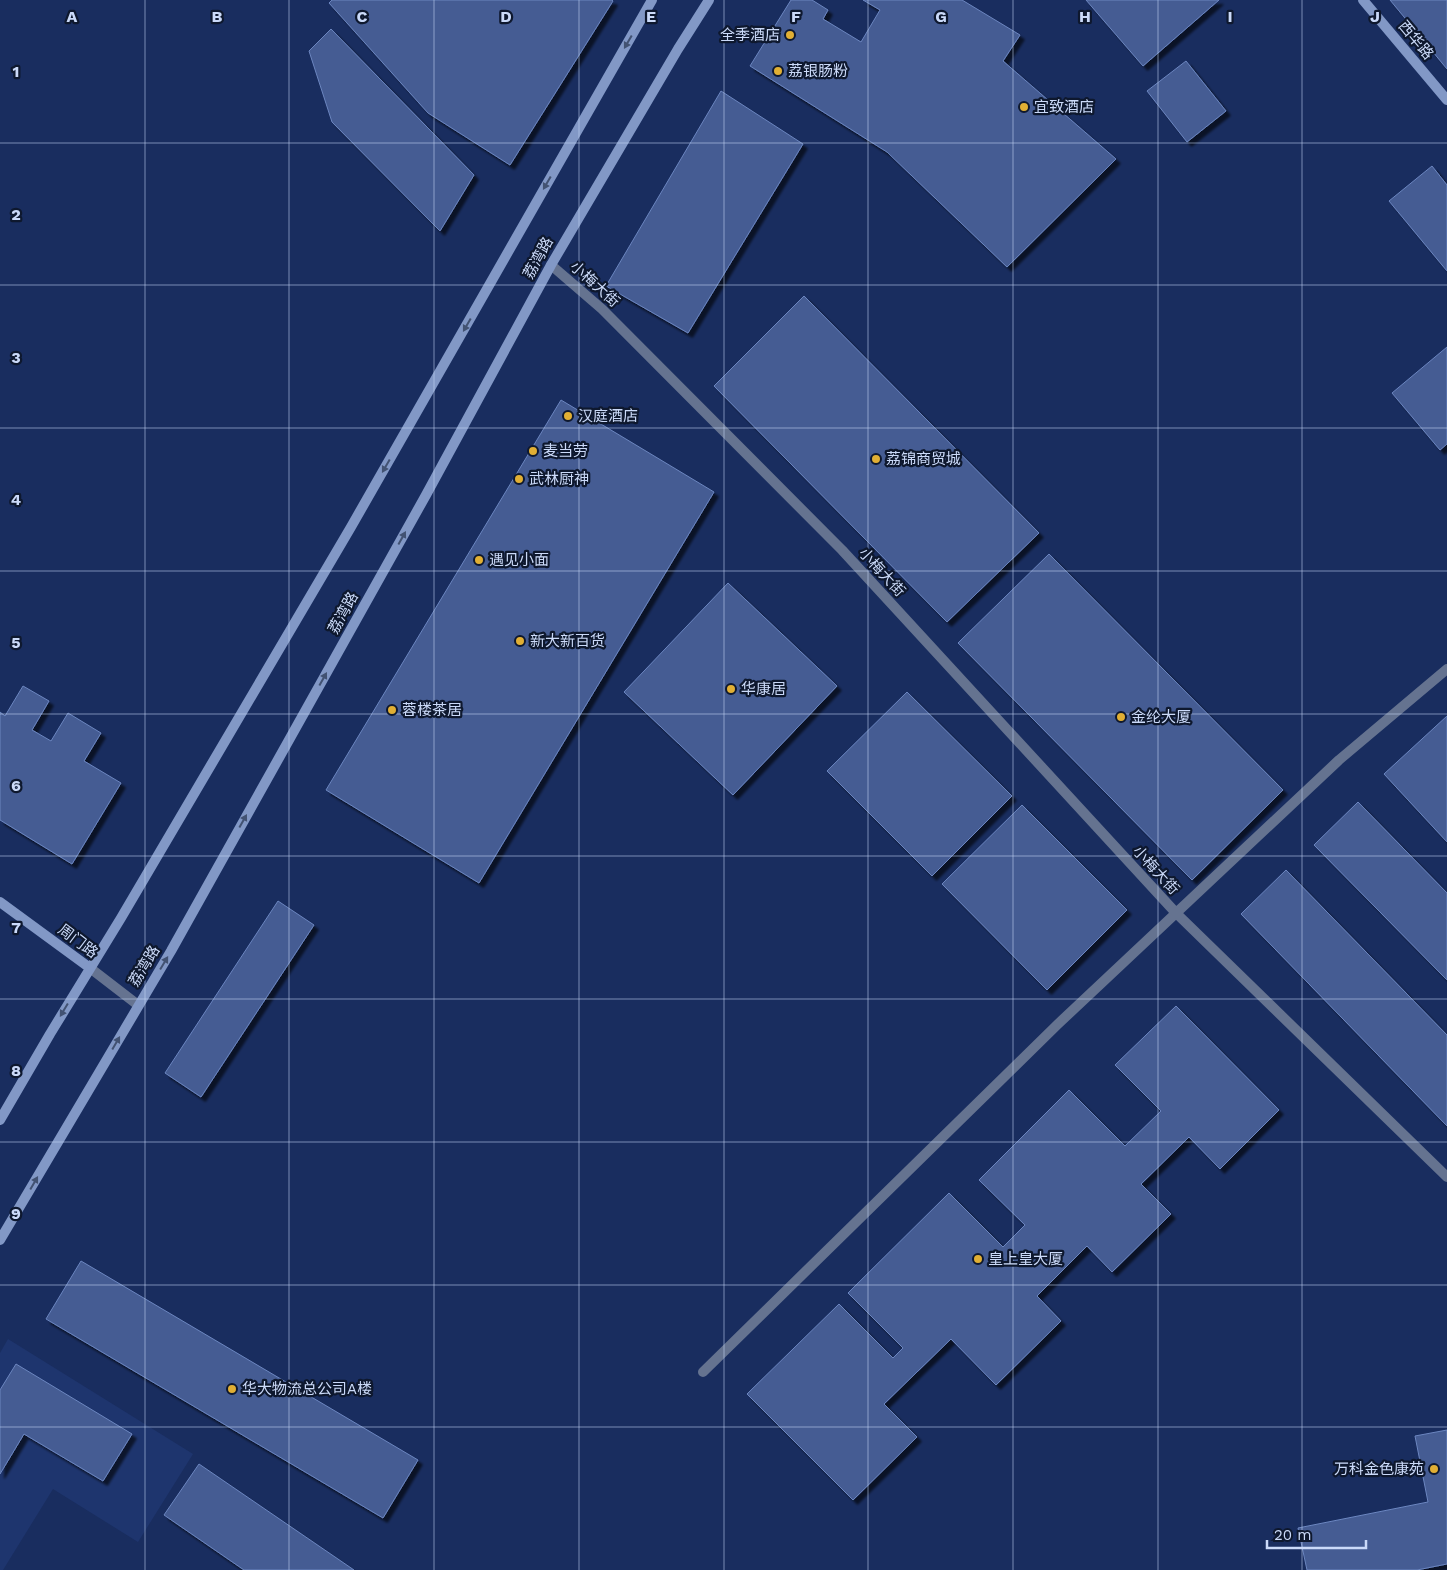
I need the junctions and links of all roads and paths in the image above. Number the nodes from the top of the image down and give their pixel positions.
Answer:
1 (652, 0) edge
2 (709, 0) edge
3 (1363, 0) edge
4 (1447, 100) edge
5 (551, 265) junction
6 (1447, 669) edge
7 (0, 902) edge
8 (1176, 913) junction
9 (90, 968) junction
10 (138, 1004) junction
11 (0, 1120) edge
12 (1447, 1177) edge
13 (0, 1240) edge
14 (703, 1372) dead end

1 -> 9 main road, 荔湾路
2 - 5 main road, 荔湾路
3 - 4 main road, 西华路
5 - 8 street, 小梅大街
10 -> 5 main road, 荔湾路
6 - 8 street
7 - 9 main road, 周门路
8 - 12 street, 小梅大街
8 - 14 street
9 - 10 street, 周门路
9 -> 11 main road, 荔湾路
13 -> 10 main road, 荔湾路

